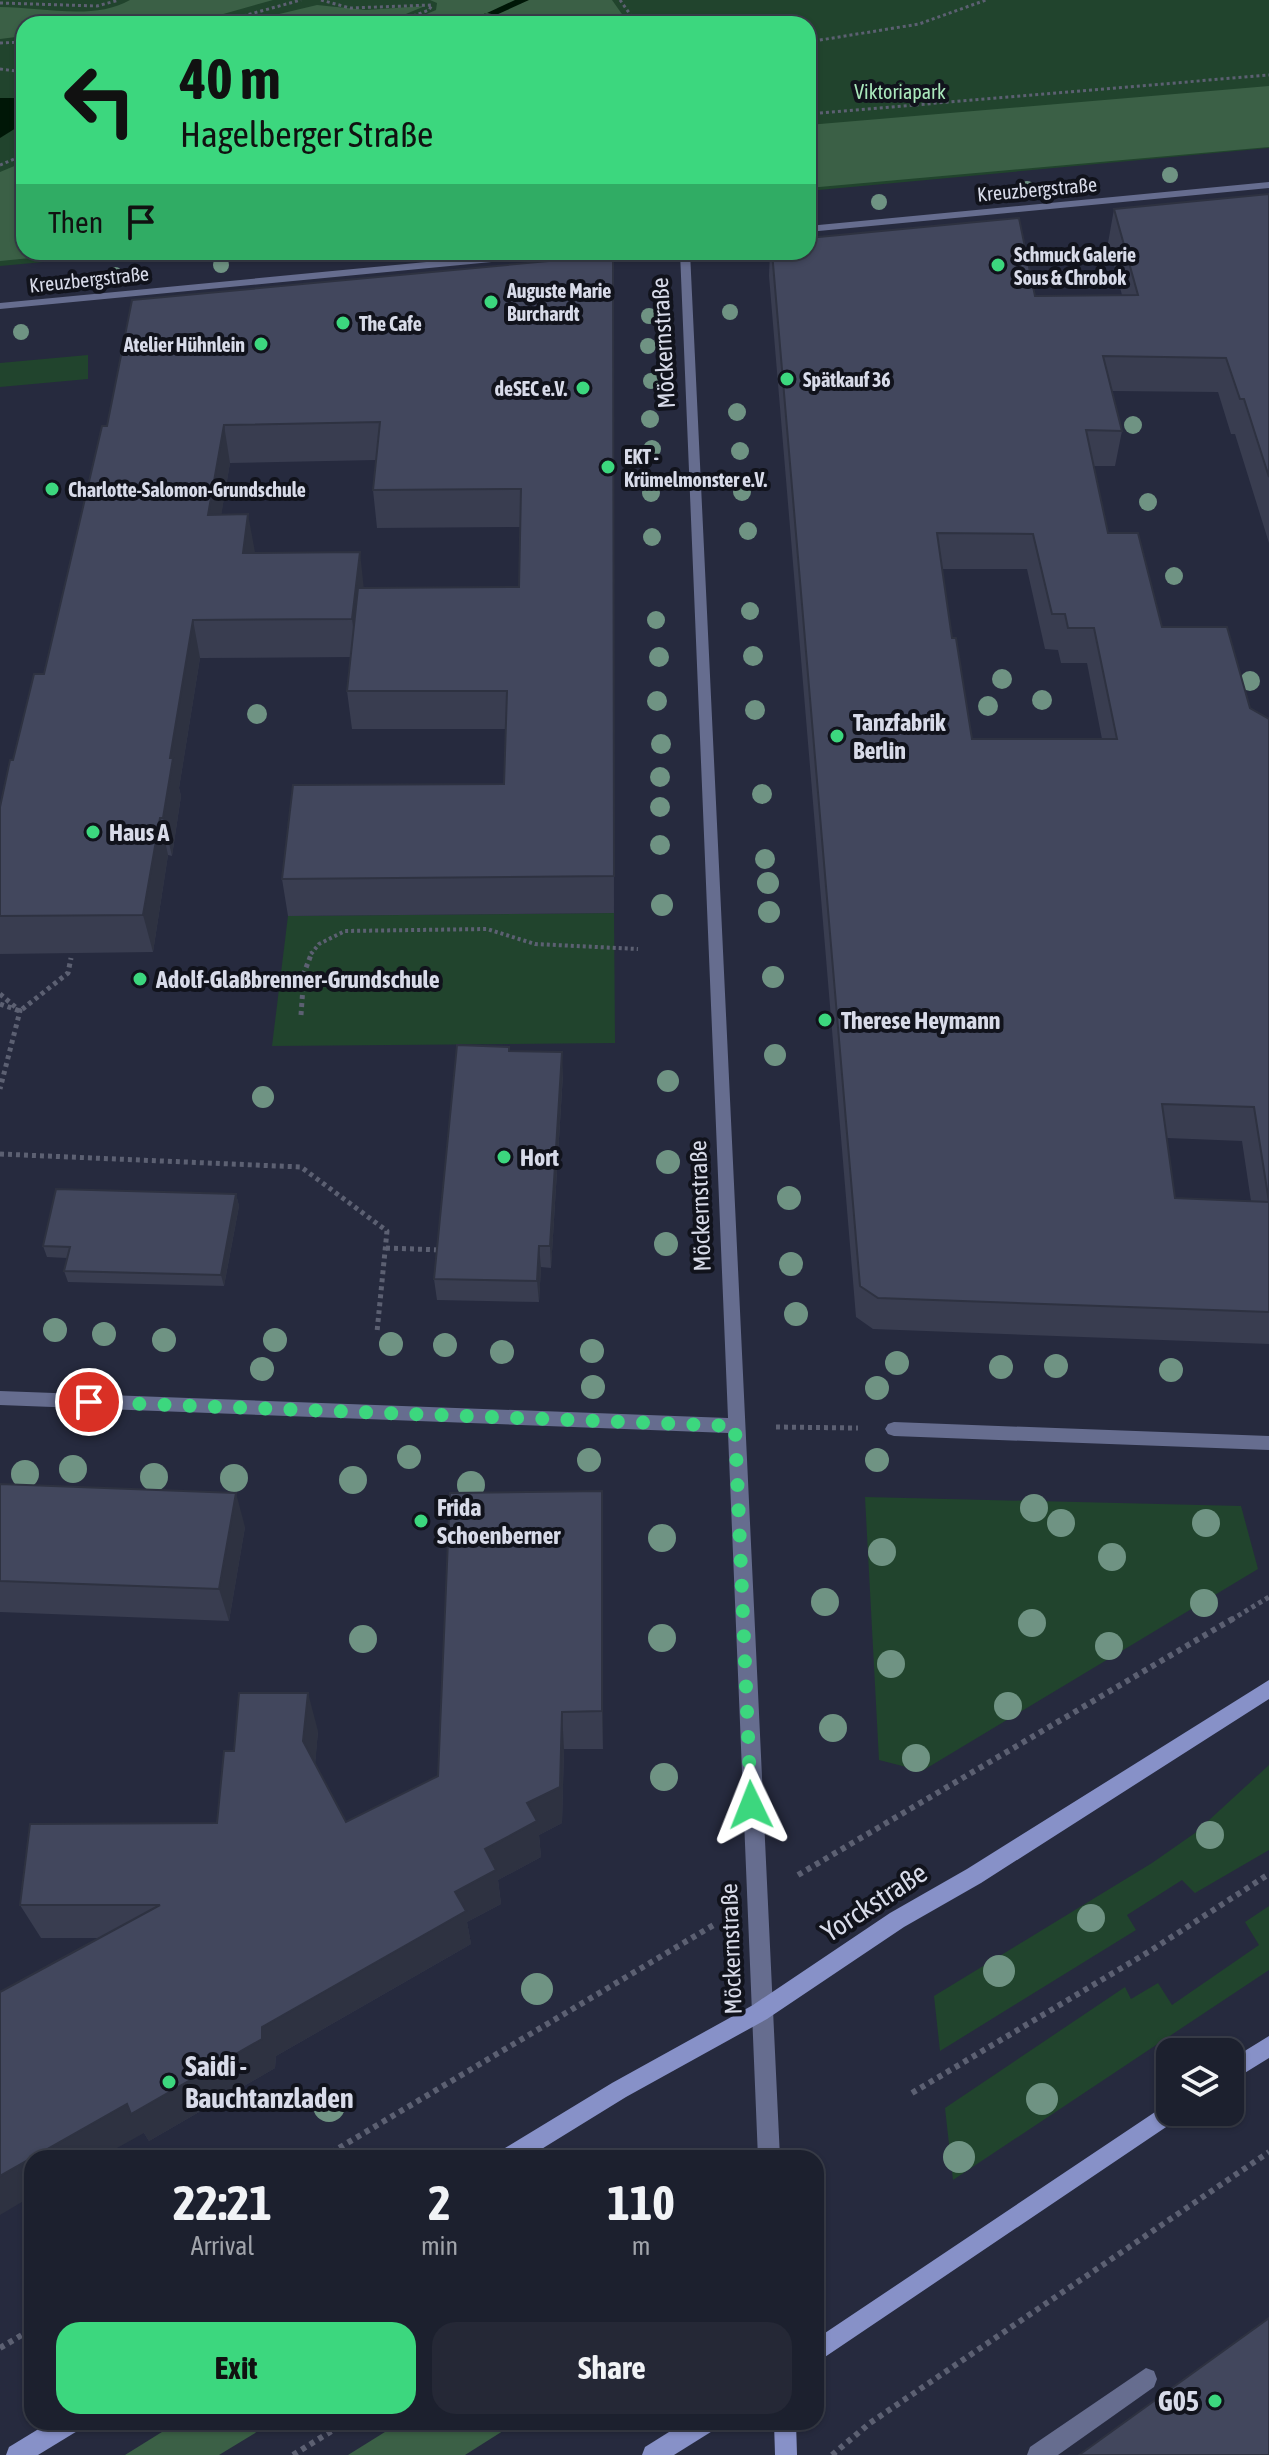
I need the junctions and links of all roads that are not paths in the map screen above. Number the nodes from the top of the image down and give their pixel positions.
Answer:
1 (1269, 185) edge
2 (816, 228) edge
3 (480, 260) edge
4 (685, 260) edge
5 (0, 306) edge
6 (0, 1398) edge
7 (735, 1426) junction
8 (894, 1429) dead end
9 (1269, 1443) edge
10 (1269, 1689) edge
11 (760, 2012) junction
12 (1269, 2046) edge
13 (1244, 2063) edge
14 (1156, 2122) edge
15 (520, 2150) edge
16 (769, 2150) edge
17 (824, 2347) edge
18 (1146, 2379) dead end
19 (58, 2430) edge
20 (693, 2430) edge
21 (785, 2430) edge
22 (17, 2455) edge
23 (653, 2455) edge
24 (786, 2455) edge
25 (1038, 2455) edge

1 - 2 street, Kreuzbergstraße
3 - 5 street, Kreuzbergstraße
4 - 7 street, Möckernstraße
6 - 7 street
7 - 11 street, Möckernstraße
8 - 9 street
10 - 11 main road, Yorckstraße
11 - 15 main road, Yorckstraße
11 - 16 street, Möckernstraße
12 - 13 main road
14 - 17 main road
18 - 25 street
19 - 22 main road
20 - 23 main road
21 - 24 main road

